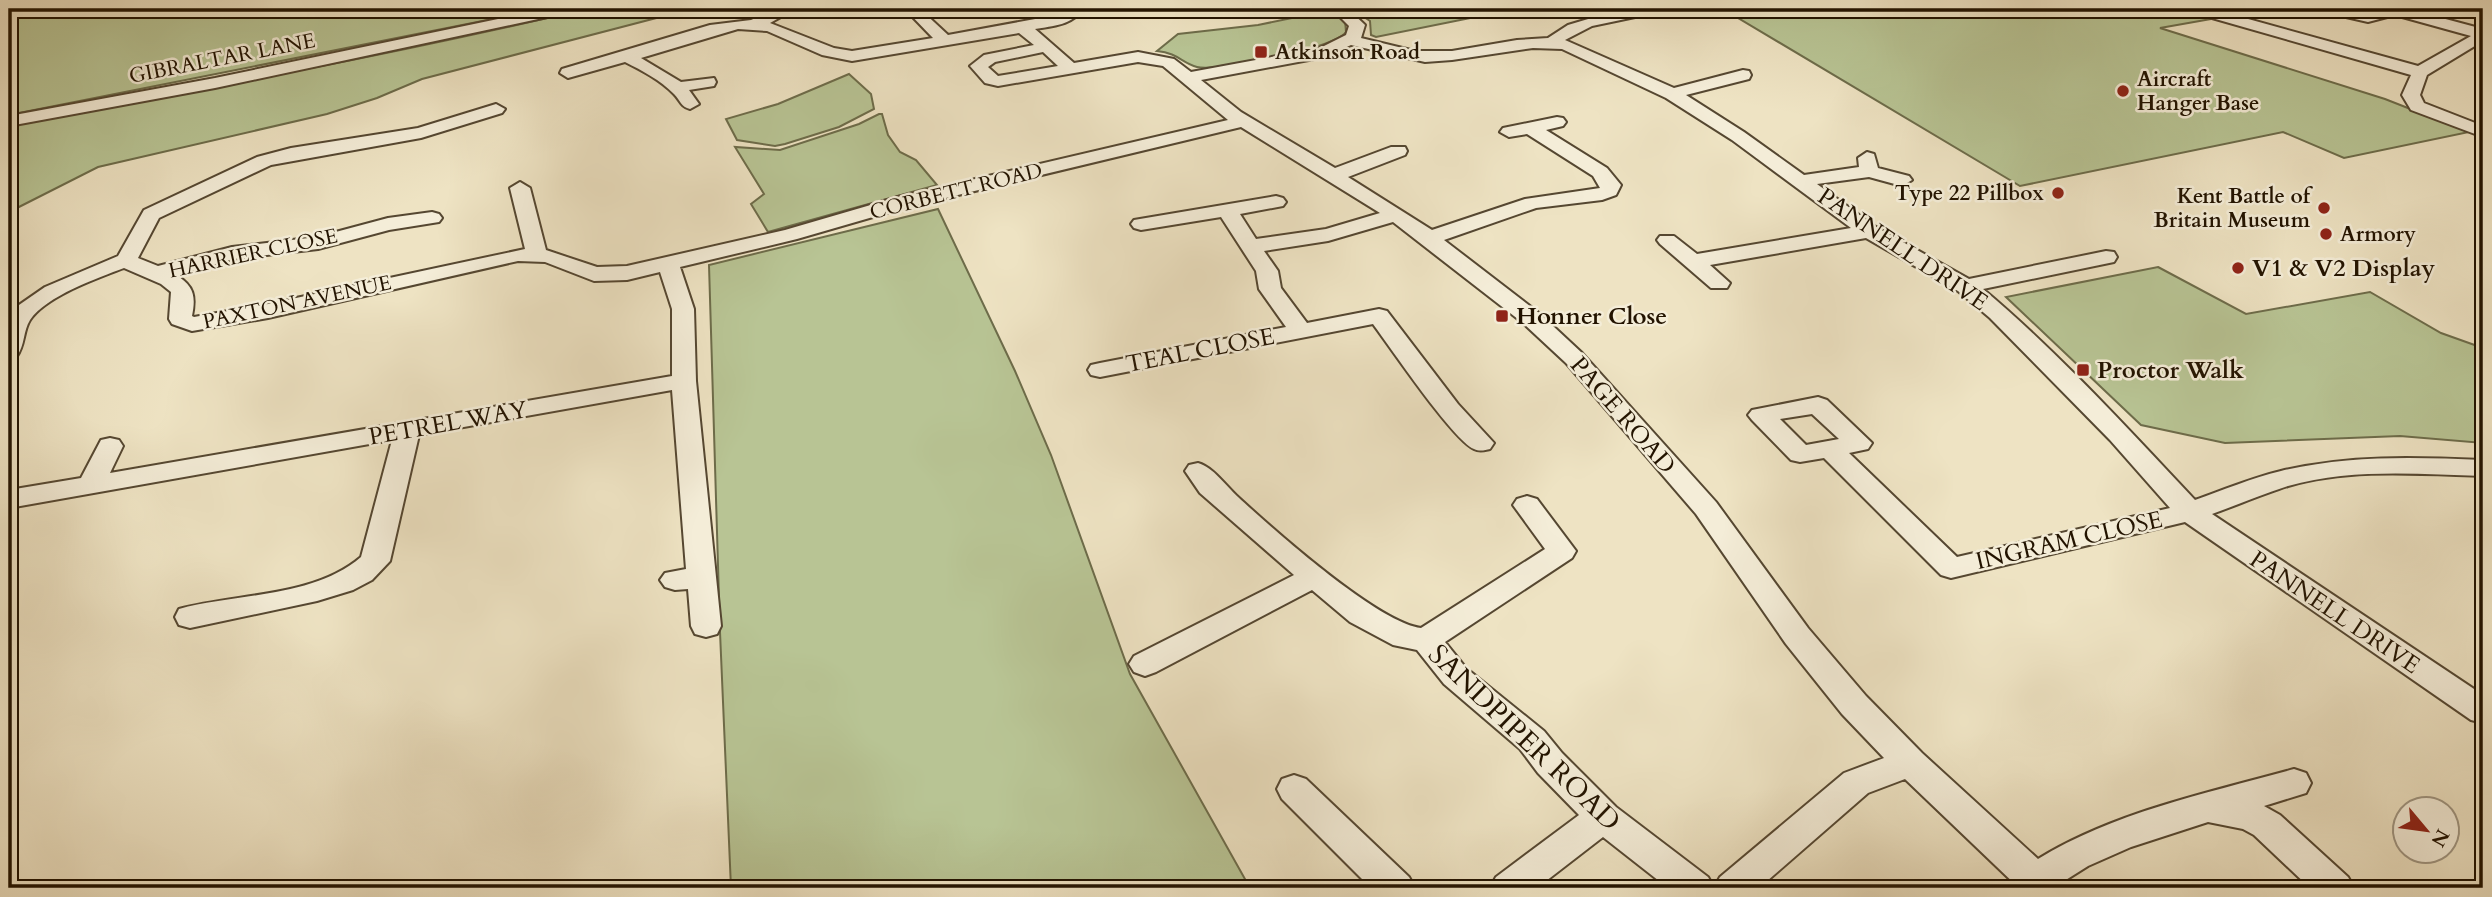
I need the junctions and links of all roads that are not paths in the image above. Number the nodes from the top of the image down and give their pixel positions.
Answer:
1 (566, 9) edge
2 (789, 9) edge
3 (912, 9) edge
4 (1075, 9) edge
5 (1339, 9) edge
6 (1651, 9) edge
7 (2196, 9) edge
8 (2329, 9) edge
9 (2399, 10) edge
10 (2368, 17) junction
11 (751, 24) junction
12 (2342, 25) dead end
13 (1020, 28) junction
14 (2483, 34) edge
15 (944, 40) junction
16 (1350, 40) junction
17 (1553, 42) junction
18 (1046, 47) junction
19 (627, 57) junction
20 (1070, 69) junction
21 (2420, 72) junction
22 (568, 73) dead end
23 (1736, 77) joint
24 (1188, 79) junction
25 (708, 82) dead end
26 (680, 87) junction
27 (1759, 90) dead end
28 (1672, 94) junction
29 (690, 104) dead end
30 (496, 109) dead end
31 (9, 121) edge
32 (1245, 121) junction
33 (1558, 122) dead end
34 (1531, 128) junction
35 (1510, 132) dead end
36 (2483, 132) edge
37 (1398, 151) dead end
38 (1335, 176) junction
39 (1902, 180) dead end
40 (1802, 181) junction
41 (520, 188) dead end
42 (1276, 202) dead end
43 (1227, 210) junction
44 (1396, 215) junction
45 (432, 218) dead end
46 (1141, 224) dead end
47 (1868, 231) junction
48 (1429, 238) junction
49 (1667, 240) dead end
50 (1252, 246) junction
51 (537, 254) junction
52 (2106, 257) dead end
53 (126, 261) junction
54 (1694, 261) junction
55 (667, 262) junction
56 (157, 273) junction
57 (1719, 283) dead end
58 (1966, 286) junction
59 (1301, 331) junction
60 (9, 351) edge
61 (1100, 370) dead end
62 (684, 380) junction
63 (407, 431) junction
64 (1481, 443) dead end
65 (110, 446) dead end
66 (1830, 449) dead end
67 (2483, 468) edge
68 (1198, 471) dead end
69 (91, 485) junction
70 (9, 499) edge
71 (1527, 505) dead end
72 (2190, 512) junction
73 (1313, 577) junction
74 (190, 617) dead end
75 (706, 625) dead end
76 (1426, 640) junction
77 (1145, 664) dead end
78 (2483, 711) edge
79 (1910, 763) junction
80 (2294, 783) dead end
81 (1294, 789) dead end
82 (2208, 808) junction
83 (1603, 817) junction
84 (2040, 884) edge
85 (1396, 888) edge
86 (1509, 888) edge
87 (1695, 888) edge
88 (1733, 888) edge
89 (2335, 888) edge

1 - 31 street, GIBRALTAR LANE
2 - 11 street
3 - 15 street
4 - 13 street
5 - 16 street
6 - 17 street, PANNELL DRIVE
7 - 21 street
8 - 10 street
9 - 10 street
9 - 14 street
10 - 12 street
11 - 15 street
11 - 19 street
13 - 15 street
13 - 18 street
14 - 21 street
16 - 17 street, PANNELL DRIVE
16 - 24 street
17 - 28 street, PANNELL DRIVE
18 - 20 street
18 - 20 street, PAGE ROAD
19 - 22 street
19 - 26 street
20 - 24 street, PAGE ROAD
21 - 36 street
23 - 27 street
23 - 28 street
24 - 32 street, PAGE ROAD
25 - 26 street
26 - 29 street
28 - 40 street, PANNELL DRIVE
30 - 53 street
32 - 38 street, PAGE ROAD
32 - 55 street, CORBETT ROAD
33 - 34 street
34 - 35 street
34 - 48 street
37 - 38 street
38 - 44 street, PAGE ROAD
39 - 40 street
40 - 47 street, PANNELL DRIVE
41 - 51 street
42 - 43 street
43 - 46 street
43 - 50 street
44 - 48 street, PAGE ROAD
44 - 50 street
45 - 56 street, HARRIER CLOSE
47 - 54 street
47 - 58 street, PANNELL DRIVE
48 - 79 street, PAGE ROAD
49 - 54 street
50 - 59 street
51 - 55 street, PAXTON AVENUE
51 - 56 street, PAXTON AVENUE
52 - 58 street
53 - 56 street, PAXTON AVENUE
53 - 60 street
54 - 57 street
55 - 62 street
58 - 72 street, PANNELL DRIVE
59 - 61 street, TEAL CLOSE
59 - 64 street, TEAL CLOSE
62 - 63 street, PETREL WAY
62 - 75 street
63 - 69 street, PETREL WAY
63 - 74 street
65 - 69 street
66 - 72 street, INGRAM CLOSE
67 - 72 street
68 - 73 street, SANDPIPER ROAD
69 - 70 street, PETREL WAY
71 - 76 street
72 - 78 street, PANNELL DRIVE
73 - 76 street, SANDPIPER ROAD
73 - 77 street
76 - 83 street, SANDPIPER ROAD
79 - 84 street, PAGE ROAD
79 - 88 street
80 - 82 street
81 - 85 street
82 - 84 street
82 - 89 street
83 - 86 street
83 - 87 street, SANDPIPER ROAD

